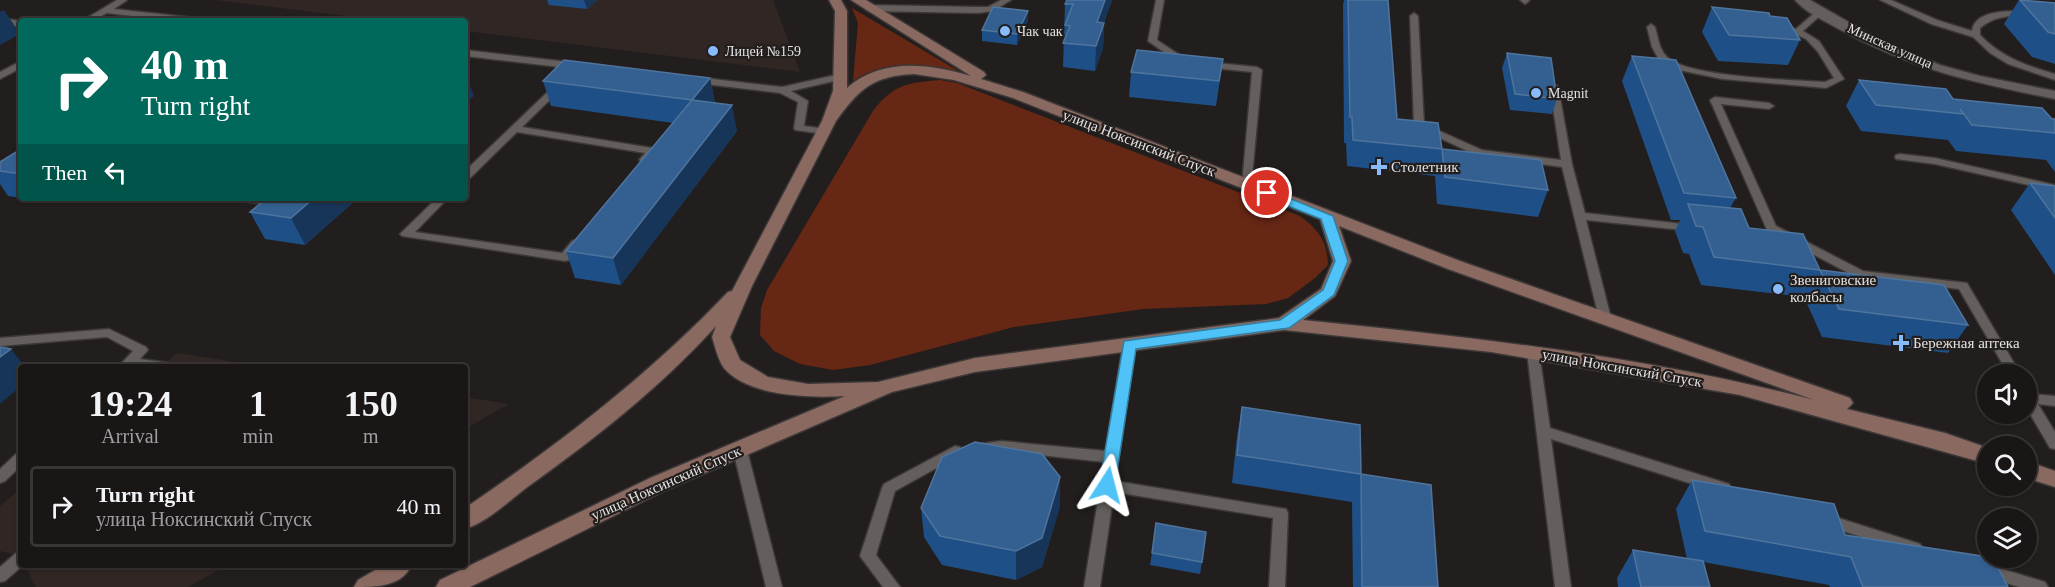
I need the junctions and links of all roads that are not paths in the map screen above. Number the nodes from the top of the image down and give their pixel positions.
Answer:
1 (123, 0) edge
2 (835, 0) edge
3 (1007, 0) edge
4 (1160, 0) edge
5 (1801, 0) edge
6 (1884, 0) edge
7 (862, 4) edge
8 (105, 10) junction
9 (1819, 12) junction
10 (1414, 15) dead end
11 (2055, 17) edge
12 (92, 18) edge
13 (171, 18) edge
14 (0, 21) edge
15 (18, 24) edge
16 (1651, 27) dead end
17 (1768, 27) edge
18 (1799, 30) junction
19 (1976, 35) junction
20 (468, 53) edge
21 (18, 66) edge
22 (579, 66) junction
23 (590, 68) edge
24 (571, 74) edge
25 (0, 76) edge
26 (840, 77) junction
27 (2055, 77) edge
28 (681, 78) edge
29 (563, 82) edge
30 (1555, 88) edge
31 (782, 90) junction
32 (1018, 95) junction
33 (2055, 95) edge
34 (1769, 106) dead end
35 (826, 126) junction
36 (515, 129) junction
37 (1900, 157) dead end
38 (1567, 164) junction
39 (638, 168) edge
40 (468, 174) edge
41 (1247, 185) junction
42 (2055, 188) edge
43 (264, 201) edge
44 (280, 201) edge
45 (440, 201) edge
46 (1327, 216) junction
47 (1580, 216) junction
48 (1706, 229) edge
49 (587, 230) edge
50 (1763, 235) edge
51 (1786, 237) junction
52 (743, 286) junction
53 (1605, 318) junction
54 (1284, 324) junction
55 (0, 342) edge
56 (1129, 345) junction
57 (1533, 352) junction
58 (127, 364) edge
59 (2009, 364) edge
60 (887, 386) junction
61 (2037, 398) edge
62 (2055, 401) edge
63 (2037, 413) edge
64 (1543, 431) junction
65 (2055, 444) edge
66 (1955, 445) junction
67 (740, 450) junction
68 (1977, 452) edge
69 (1112, 458) junction
70 (18, 461) edge
71 (2037, 473) edge
72 (0, 477) edge
73 (2055, 479) edge
74 (1107, 485) junction
75 (1735, 491) edge
76 (1814, 516) edge
77 (468, 518) edge
78 (1927, 552) edge
79 (18, 560) edge
80 (1972, 566) edge
81 (397, 568) edge
82 (0, 576) edge
83 (366, 587) edge
84 (448, 587) edge
85 (774, 587) edge
86 (892, 587) edge
87 (1092, 587) edge
88 (1277, 587) edge
89 (1563, 587) edge
90 (2040, 587) edge

1 - 8 lane
2 - 26 street, улица Ноксинский Спуск
3 - 7 lane
4 - 41 lane
5 - 9 street, Минская улица
6 - 19 lane
7 - 32 street, улица Ноксинский Спуск
8 - 12 lane
8 - 13 lane
9 - 18 lane
9 - 33 street, Минская улица
10 - 38 lane
11 - 19 lane
14 - 15 lane
16 - 18 lane
17 - 18 lane
19 - 27 lane
20 - 22 lane
21 - 25 lane
22 - 23 lane
22 - 24 lane
26 - 31 lane
26 - 35 street, улица Ноксинский Спуск
28 - 31 lane
29 - 36 lane
30 - 38 lane
31 - 35 lane
32 - 35 street, улица Ноксинский Спуск
32 - 41 street, улица Ноксинский Спуск
34 - 51 lane
35 - 52 street, улица Ноксинский Спуск
36 - 39 lane
36 - 40 lane
37 - 42 lane
38 - 47 lane
41 - 46 street, улица Ноксинский Спуск
43 - 44 lane
45 - 49 lane
46 - 53 street, улица Ноксинский Спуск
46 - 54 street, улица Ноксинский Спуск
47 - 48 lane
47 - 53 lane
50 - 51 lane
51 - 59 lane
52 - 60 street, улица Ноксинский Спуск
52 - 77 street, улица Ноксинский Спуск
53 - 66 street, улица Ноксинский Спуск
54 - 56 street, улица Ноксинский Спуск
54 - 57 street, улица Ноксинский Спуск
55 - 58 lane
56 - 60 street, улица Ноксинский Спуск
56 - 69 lane
57 - 64 lane
57 - 66 street, улица Ноксинский Спуск
60 - 67 street, улица Ноксинский Спуск
61 - 62 lane
63 - 65 lane
64 - 75 lane
64 - 89 lane
66 - 68 street, улица Ноксинский Спуск
67 - 84 street, улица Ноксинский Спуск
67 - 85 lane
69 - 74 lane
69 - 86 lane
70 - 72 lane
71 - 73 street
74 - 87 lane
74 - 88 lane
76 - 78 lane
79 - 82 lane
80 - 90 lane
81 - 83 street

